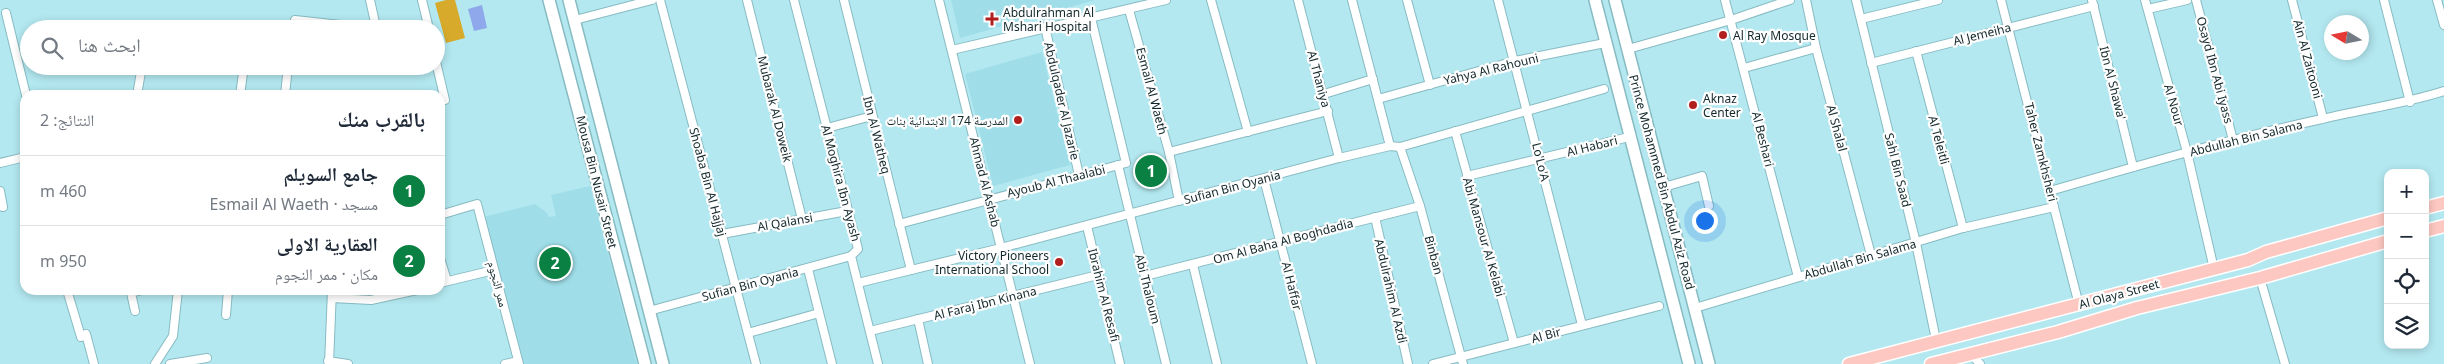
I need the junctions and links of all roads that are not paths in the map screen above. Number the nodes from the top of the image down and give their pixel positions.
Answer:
1 (370, 0) edge
2 (422, 0) edge
3 (550, 0) edge
4 (569, 0) edge
5 (651, 0) edge
6 (660, 0) edge
7 (747, 0) edge
8 (794, 0) edge
9 (844, 0) edge
10 (939, 0) edge
11 (1166, 0) edge
12 (1212, 0) edge
13 (1298, 0) edge
14 (1352, 0) edge
15 (1407, 0) edge
16 (1498, 0) edge
17 (1595, 0) edge
18 (1614, 0) edge
19 (1726, 0) edge
20 (1790, 0) edge
21 (1806, 0) edge
22 (1856, 0) edge
23 (1938, 0) edge
24 (2001, 0) edge
25 (2145, 0) edge
26 (2187, 0) edge
27 (2196, 0) edge
28 (2292, 0) edge
29 (2384, 0) edge
30 (2437, 0) edge
31 (2093, 3) edge
32 (1909, 4) edge
33 (1129, 10) junction
34 (2148, 10) junction
35 (6, 13) dead end
36 (1091, 18) junction
37 (1861, 19) junction
38 (374, 20) edge
39 (426, 20) edge
40 (574, 20) junction
41 (1731, 20) junction
42 (2444, 25) edge
43 (1045, 27) junction
44 (2010, 27) junction
45 (1605, 43) junction
46 (1816, 48) junction
47 (1628, 49) junction
48 (952, 50) junction
49 (1916, 51) junction
50 (1515, 61) junction
51 (1871, 63) junction
52 (19, 66) joint
53 (1744, 68) junction
54 (20, 70) edge
55 (21, 75) edge
56 (141, 75) edge
57 (243, 75) edge
58 (287, 75) edge
59 (439, 75) edge
60 (1373, 79) junction
61 (1430, 84) junction
62 (1604, 89) dead end
63 (25, 90) edge
64 (139, 90) edge
65 (241, 90) edge
66 (286, 90) edge
67 (443, 90) edge
68 (2444, 91) edge
69 (1324, 94) junction
70 (1378, 99) junction
71 (2410, 102) junction
72 (1328, 111) junction
73 (1528, 111) junction
74 (872, 116) junction
75 (2323, 118) junction
76 (826, 128) junction
77 (1455, 131) junction
78 (1248, 132) junction
79 (1629, 137) junction
80 (2234, 140) junction
81 (1390, 146) junction
82 (1400, 148) junction
83 (1168, 152) junction
84 (2188, 152) junction
85 (20, 158) edge
86 (1339, 158) junction
87 (1540, 160) junction
88 (0, 163) edge
89 (1118, 165) junction
90 (2134, 167) junction
91 (1080, 175) junction
92 (1467, 176) junction
93 (1264, 179) junction
94 (1664, 187) junction
95 (0, 191) edge
96 (2050, 191) junction
97 (988, 198) junction
98 (1179, 201) junction
99 (2444, 203) edge
100 (1420, 206) junction
101 (1710, 206) dead end
102 (4, 207) dead end
103 (2429, 207) edge
104 (2054, 208) junction
105 (847, 210) junction
106 (445, 214) edge
107 (1129, 214) junction
108 (1375, 217) junction
109 (802, 219) junction
110 (2384, 219) edge
111 (899, 224) junction
112 (1087, 226) junction
113 (2444, 226) edge
114 (1963, 228) junction
115 (2429, 230) edge
116 (722, 234) junction
117 (1281, 242) junction
118 (2384, 242) edge
119 (1916, 243) junction
120 (1001, 248) junction
121 (2266, 252) junction
122 (1870, 255) junction
123 (851, 256) junction
124 (1193, 265) junction
125 (808, 269) junction
126 (2214, 269) junction
127 (494, 270) junction
128 (911, 270) junction
129 (2282, 272) junction
130 (1098, 275) junction
131 (1145, 276) junction
132 (1798, 277) junction
133 (2260, 278) junction
134 (445, 282) edge
135 (858, 284) junction
136 (736, 287) junction
137 (2219, 287) junction
138 (68, 295) edge
139 (131, 295) edge
140 (177, 295) edge
141 (228, 295) edge
142 (332, 295) edge
143 (338, 295) edge
144 (394, 295) edge
145 (1015, 297) junction
146 (2079, 305) junction
147 (1658, 306) dead end
148 (1695, 308) junction
149 (135, 311) dead end
150 (649, 311) junction
151 (820, 313) junction
152 (226, 315) dead end
153 (918, 319) junction
154 (1582, 325) junction
155 (870, 331) junction
156 (748, 333) junction
157 (1936, 340) junction
158 (1514, 343) junction
159 (207, 358) dead end
160 (1976, 359) edge
161 (1462, 360) edge
162 (518, 362) edge
163 (328, 363) edge
164 (94, 364) edge
165 (155, 364) edge
166 (170, 364) edge
167 (348, 364) edge
168 (504, 364) edge
169 (645, 364) edge
170 (663, 364) edge
171 (756, 364) edge
172 (832, 364) edge
173 (878, 364) edge
174 (928, 364) edge
175 (1030, 364) edge
176 (1120, 364) edge
177 (1166, 364) edge
178 (1217, 364) edge
179 (1312, 364) edge
180 (1408, 364) edge
181 (1433, 364) edge
182 (1689, 364) edge
183 (1709, 364) edge
184 (1849, 364) edge
185 (1931, 364) edge
186 (2285, 364) edge

1 - 38 street
2 - 39 street
3 - 169 main road, Mousa Bin Nusair Street
4 - 40 main road, Mousa Bin Nusair Street
5 - 40 street
6 - 116 street, Shoaba Bin Al Hajjaj
7 - 109 street, Mubarak Al Doweik
8 - 76 street, Al Moghira Ibn Ayash
9 - 74 street, Ibn Al Watheq
10 - 48 street, Ahmad Al Ashab
11 - 33 street
12 - 78 street
13 - 69 street, Al Thaniya
14 - 60 street
15 - 61 street
16 - 50 street, Lo'Lo'A
17 - 45 main road, Prince Mohammed Bin Abdul Aziz Road
18 - 47 main road, Prince Mohammed Bin Abdul Aziz Road
19 - 41 street, Al Beshari
20 - 41 street
21 - 46 street, Al Shalal
22 - 37 street, Sahl Bin Saad
23 - 32 street
24 - 44 street, Taher Zamkhsheri
25 - 34 street, Al Nour
26 - 34 street
27 - 80 street, Osayd Ibn Abi Iyass
28 - 75 street, Ain Al Zaitooni
29 - 71 street
30 - 42 street
31 - 44 street, Al Jemeiha
31 - 90 street, Ibn Al Shawa'
32 - 37 street
33 - 36 street
33 - 83 street, Esmail Al Waeth
34 - 84 street, Al Nour
35 - 52 street
36 - 43 street
36 - 89 street, Ayoub Al Thaalabi
37 - 51 street, Sahl Bin Saad
40 - 150 main road, Mousa Bin Nusair Street
41 - 47 street
41 - 53 street, Al Beshari
43 - 48 street
43 - 91 street, Abdulqader Al Jazarie
44 - 49 street, Al Jemeiha
44 - 96 street, Taher Zamkhsheri
45 - 50 street, Yahya Al Rahouni
45 - 79 main road, Prince Mohammed Bin Abdul Aziz Road
46 - 53 street
46 - 122 street, Al Shalal
47 - 94 main road, Prince Mohammed Bin Abdul Aziz Road
48 - 97 street, Ahmad Al Ashab
49 - 51 street, Al Jemeiha
49 - 114 street, Al Teleitli
50 - 61 street, Yahya Al Rahouni
50 - 73 street, Lo'Lo'A
51 - 119 street, Sahl Bin Saad
52 - 54 street
53 - 132 street, Al Beshari
55 - 63 street
56 - 64 street
57 - 65 street
58 - 66 street
59 - 67 street
60 - 69 street
60 - 70 street
61 - 70 street, Yahya Al Rahouni
62 - 73 street, Sufian Bin Oyania
68 - 71 street, Abdullah Bin Salama
69 - 72 street, Al Thaniya
70 - 81 street
71 - 75 street, Abdullah Bin Salama
72 - 78 street
72 - 86 street, Al Thaniya
73 - 77 street, Sufian Bin Oyania
73 - 87 street, Lo'Lo'A
74 - 76 street
74 - 111 street, Ibn Al Watheq
75 - 80 street, Abdullah Bin Salama
76 - 105 street, Al Moghira Ibn Ayash
77 - 82 street, Sufian Bin Oyania
77 - 92 street, Abi Mansour Al Kelabi
78 - 83 street
79 - 87 street, Al Habari
79 - 182 main road, Prince Mohammed Bin Abdul Aziz Road
80 - 84 street, Abdullah Bin Salama
81 - 82 street, Sufian Bin Oyania
81 - 86 street, Sufian Bin Oyania
82 - 100 street, Binban
83 - 98 street, Esmail Al Waeth
84 - 90 street, Abdullah Bin Salama
84 - 126 street, Al Nour
85 - 88 street
86 - 93 street, Sufian Bin Oyania
87 - 92 street, Al Habari
87 - 154 street, Lo'Lo'A
89 - 91 street, Ayoub Al Thaalabi
89 - 107 street, Abi Thaloum
90 - 96 street, Abdullah Bin Salama
91 - 97 street, Ayoub Al Thaalabi
92 - 158 street, Abi Mansour Al Kelabi
93 - 98 street, Sufian Bin Oyania
93 - 117 street, Al Haffar
94 - 101 street
94 - 148 main road, Prince Mohammed Bin Abdul Aziz Road
95 - 102 street
96 - 104 street, Taher Zamkhsheri
97 - 111 street, Ayoub Al Thaalabi
97 - 120 street, Ahmad Al Ashab
98 - 107 street, Sufian Bin Oyania
99 - 103 main road
100 - 108 street, Om Al Baha Al Boghdadia
100 - 161 street, Binban
104 - 114 street, Abdullah Bin Salama
104 - 146 street, Taher Zamkhsheri
105 - 109 street, Al Qalansi
105 - 123 street, Al Moghira Ibn Ayash
106 - 127 street, ممر النجوم
107 - 112 street, Sufian Bin Oyania
107 - 131 street, Abi Thaloum
108 - 117 street, Om Al Baha Al Boghdadia
108 - 180 street, Abdulrahim Al Azdi
109 - 116 street, Al Qalansi
110 - 121 main road, Al Olaya Street
111 - 128 street, Ibn Al Watheq
112 - 120 street, Sufian Bin Oyania
112 - 130 street, Ibrahim Al Resafi
113 - 115 main road
114 - 119 street, Abdullah Bin Salama
116 - 136 street, Shoaba Bin Al Hajjaj
117 - 124 street, Om Al Baha Al Boghdadia
117 - 179 street, Al Haffar
118 - 129 main road, Al Olaya Street
119 - 122 street, Abdullah Bin Salama
119 - 157 street, Sahl Bin Saad
120 - 128 street, Sufian Bin Oyania
120 - 145 street, Ahmad Al Ashab
121 - 126 main road, Al Olaya Street
121 - 129 main road
122 - 132 street, Abdullah Bin Salama
123 - 125 street, Sufian Bin Oyania
123 - 135 street, Al Moghira Ibn Ayash
124 - 131 street, Om Al Baha Al Boghdadia
124 - 178 street
125 - 136 street, Sufian Bin Oyania
125 - 151 street
126 - 137 main road
126 - 146 main road, Al Olaya Street
127 - 134 street
127 - 162 street, ممر النجوم
128 - 135 street, Sufian Bin Oyania
129 - 133 main road, Al Olaya Street
130 - 145 street, Al Faraj Ibn Kinana
130 - 176 street, Ibrahim Al Resafi
131 - 177 street, Abi Thaloum
132 - 148 street, Abdullah Bin Salama
133 - 137 main road, Al Olaya Street
133 - 186 street
135 - 155 street, Al Moghira Ibn Ayash
136 - 150 street, Sufian Bin Oyania
136 - 156 street, Shoaba Bin Al Hajjaj
137 - 160 main road, Al Olaya Street
138 - 164 street
139 - 149 street
140 - 165 street
141 - 152 street
142 - 163 street
143 - 144 street
145 - 153 street, Al Faraj Ibn Kinana
145 - 175 street, Ahmad Al Ashab
146 - 157 main road, Al Olaya Street
147 - 154 street, Al Bir
148 - 183 main road, Prince Mohammed Bin Abdul Aziz Road
150 - 170 main road, Mousa Bin Nusair Street
151 - 156 street
151 - 172 street
153 - 155 street, Al Faraj Ibn Kinana
153 - 174 street
154 - 158 street, Al Bir
155 - 173 street, Al Moghira Ibn Ayash
156 - 171 street, Shoaba Bin Al Hajjaj
157 - 184 main road, Al Olaya Street
158 - 161 street, Al Bir
159 - 166 street
160 - 185 main road, Al Olaya Street
161 - 181 street, Al Bir
162 - 168 street
163 - 167 street

